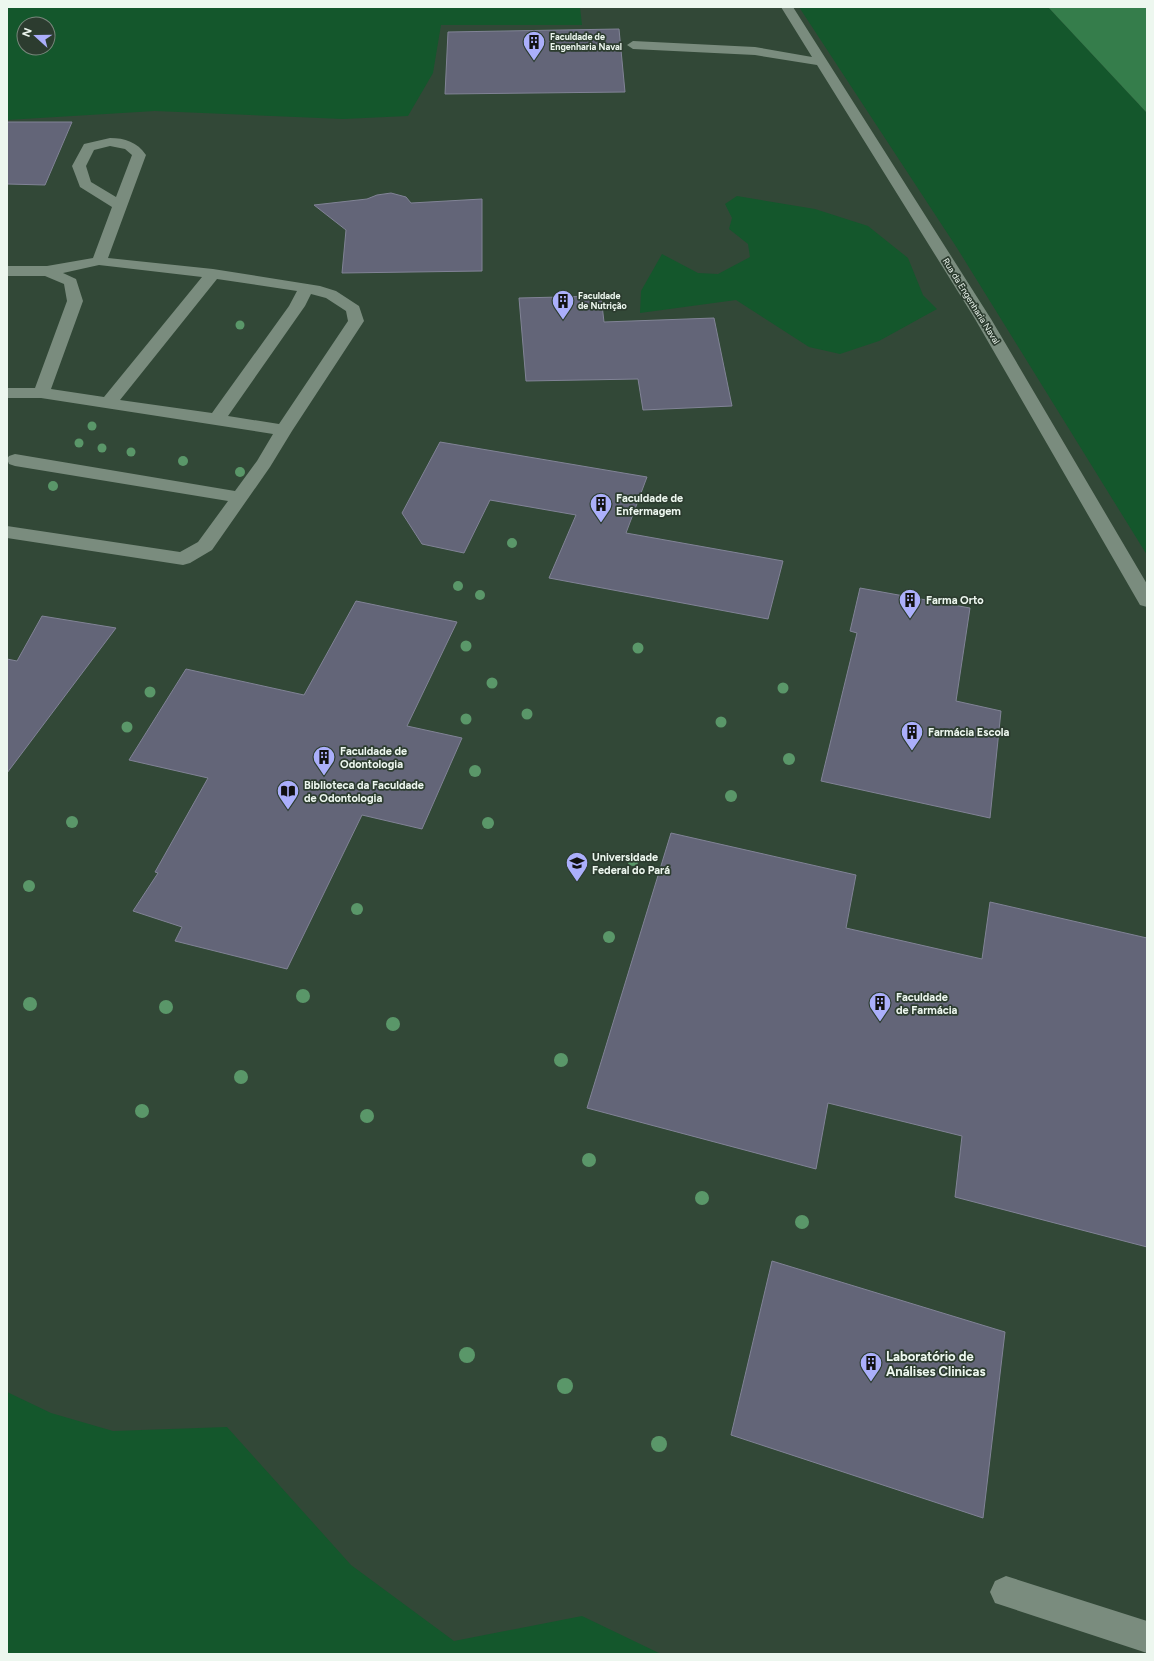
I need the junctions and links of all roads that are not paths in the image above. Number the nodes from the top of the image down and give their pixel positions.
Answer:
1 (787, 7) edge
2 (633, 45) dead end
3 (821, 62) junction
4 (120, 205) junction
5 (99, 261) junction
6 (47, 271) junction
7 (7, 272) edge
8 (214, 274) junction
9 (306, 288) junction
10 (7, 393) edge
11 (41, 393) junction
12 (108, 403) junction
13 (217, 419) junction
14 (283, 431) junction
15 (15, 460) dead end
16 (239, 497) junction
17 (7, 532) edge
18 (1147, 600) edge
19 (1006, 1592) dead end
20 (1147, 1637) edge

1 - 3 lane, Rua da Engenharia Naval
2 - 3 lane
3 - 18 lane, Rua da Engenharia Naval
4 - 4 lane
4 - 5 lane
5 - 6 lane
5 - 8 lane
6 - 7 lane
6 - 11 lane
8 - 9 lane
8 - 12 lane
9 - 13 lane
9 - 14 lane
10 - 11 lane
11 - 12 lane
12 - 13 lane
13 - 14 lane
14 - 16 lane
15 - 16 lane
16 - 17 lane
19 - 20 lane

